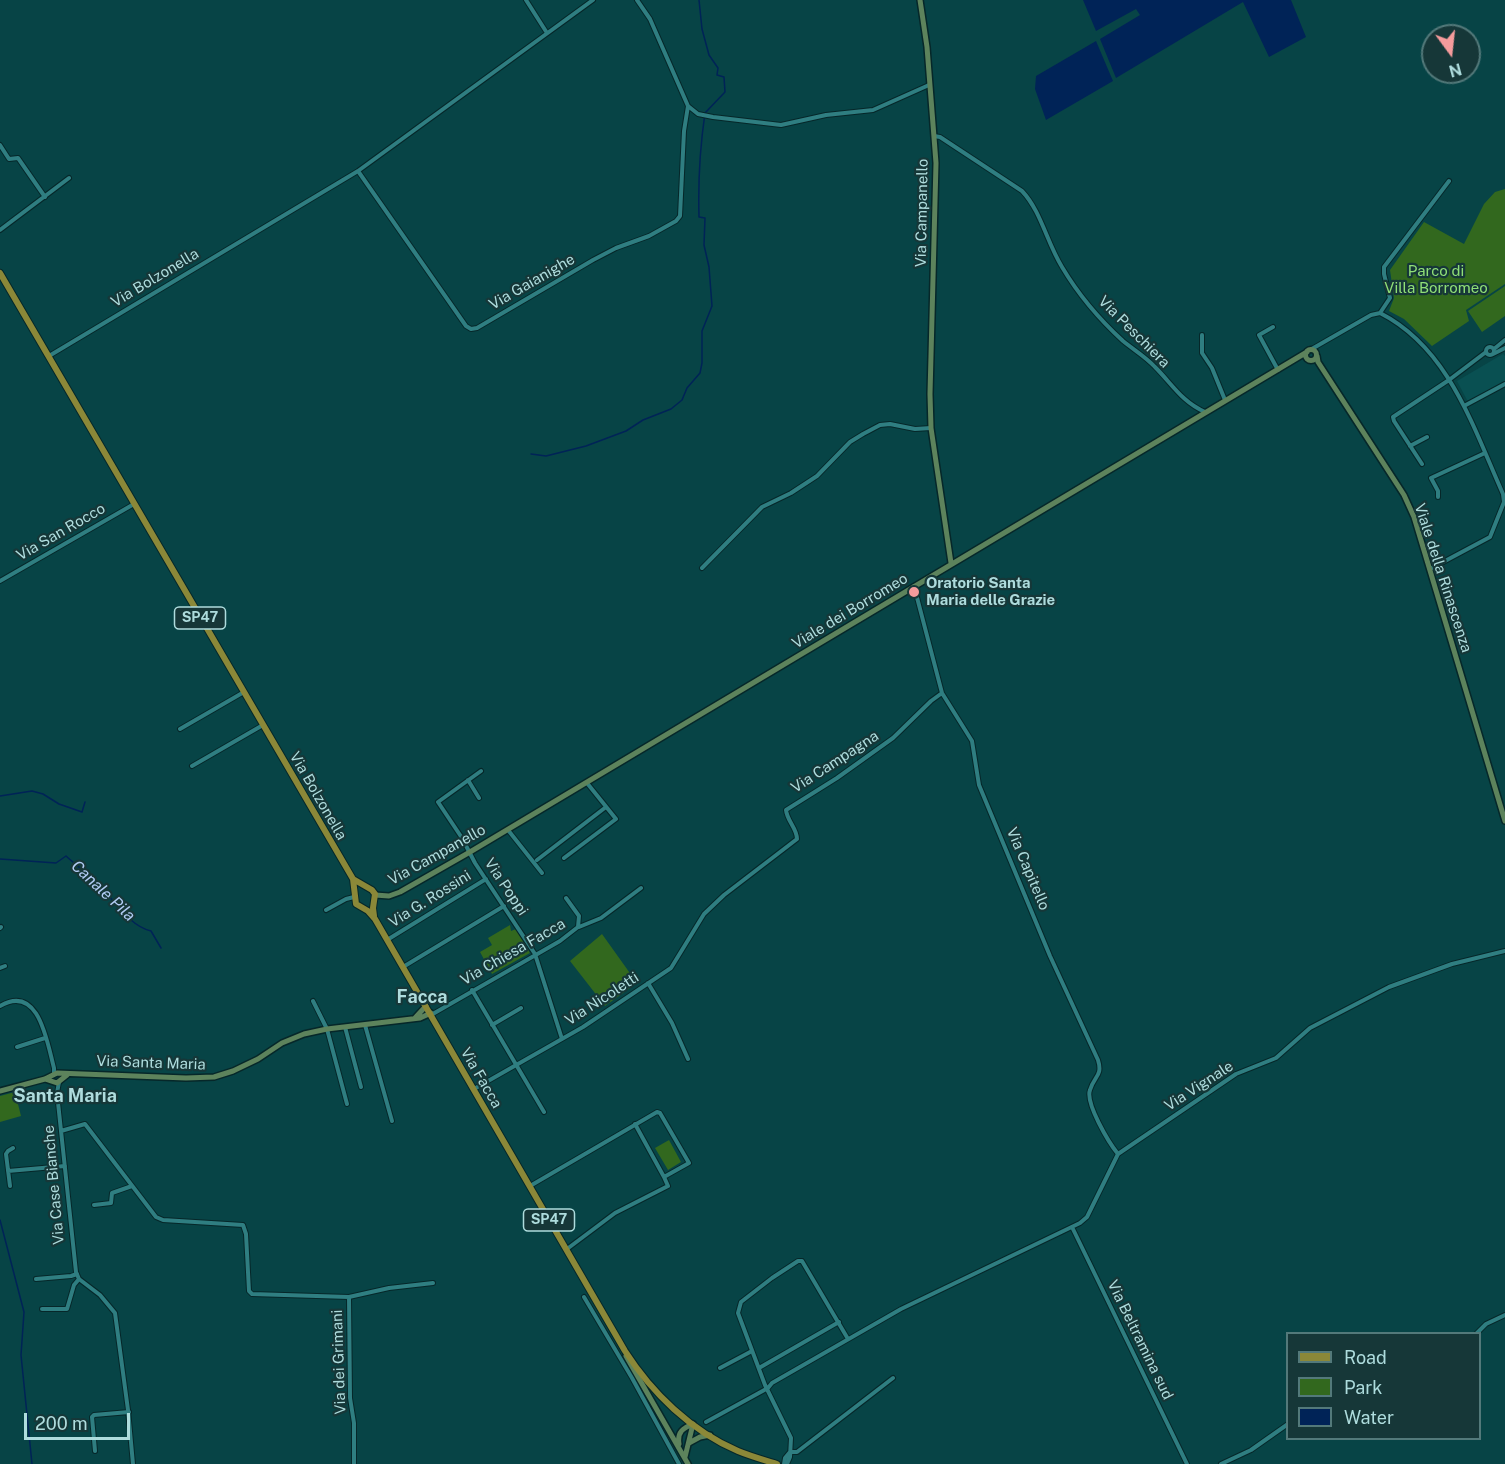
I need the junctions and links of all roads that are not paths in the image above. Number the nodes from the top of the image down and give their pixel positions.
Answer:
1 (526, 0) edge
2 (593, 0) edge
3 (637, 0) edge
4 (920, 0) edge
5 (547, 33) junction
6 (929, 85) junction
7 (688, 106) junction
8 (934, 136) junction
9 (0, 145) edge
10 (358, 171) junction
11 (69, 178) dead end
12 (1449, 182) dead end
13 (45, 196) junction
14 (0, 230) edge
15 (0, 273) edge
16 (1380, 313) junction
17 (1273, 327) dead end
18 (1202, 335) dead end
19 (1505, 340) edge
20 (1319, 345) junction
21 (1505, 348) edge
22 (1309, 351) junction
23 (1493, 352) junction
24 (49, 356) junction
25 (1314, 358) junction
26 (1297, 359) junction
27 (1278, 370) junction
28 (1449, 380) junction
29 (1505, 384) edge
30 (1225, 400) junction
31 (1464, 406) junction
32 (1205, 412) junction
33 (931, 428) junction
34 (1427, 437) dead end
35 (1410, 446) junction
36 (1485, 453) junction
37 (1422, 464) dead end
38 (1438, 497) dead end
39 (1505, 502) edge
40 (135, 503) junction
41 (951, 563) junction
42 (702, 568) dead end
43 (1430, 569) junction
44 (0, 581) edge
45 (914, 585) junction
46 (244, 692) junction
47 (942, 693) junction
48 (263, 725) junction
49 (180, 729) dead end
50 (192, 766) dead end
51 (611, 769) joint
52 (481, 771) dead end
53 (468, 780) junction
54 (586, 782) junction
55 (479, 798) dead end
56 (606, 807) junction
57 (1505, 821) edge
58 (508, 829) junction
59 (470, 852) junction
60 (564, 858) dead end
61 (537, 860) dead end
62 (542, 873) dead end
63 (353, 879) junction
64 (486, 879) junction
65 (364, 887) junction
66 (641, 888) dead end
67 (355, 894) junction
68 (375, 895) junction
69 (566, 898) dead end
70 (717, 902) joint
71 (373, 904) junction
72 (504, 906) junction
73 (364, 908) junction
74 (326, 910) dead end
75 (375, 919) junction
76 (578, 927) junction
77 (387, 940) junction
78 (1505, 951) edge
79 (535, 954) junction
80 (5, 966) dead end
81 (403, 967) junction
82 (0, 968) edge
83 (648, 983) junction
84 (472, 990) junction
85 (313, 1001) dead end
86 (0, 1006) edge
87 (426, 1006) junction
88 (521, 1008) dead end
89 (431, 1014) junction
90 (415, 1018) junction
91 (365, 1025) junction
92 (492, 1025) junction
93 (345, 1027) junction
94 (327, 1029) junction
95 (45, 1038) junction
96 (562, 1039) junction
97 (17, 1047) dead end
98 (688, 1059) dead end
99 (517, 1065) junction
100 (56, 1078) junction
101 (362, 1087) dead end
102 (474, 1089) junction
103 (0, 1091) edge
104 (347, 1104) dead end
105 (543, 1112) dead end
106 (392, 1121) dead end
107 (634, 1124) junction
108 (61, 1131) junction
109 (13, 1148) dead end
110 (1118, 1154) junction
111 (65, 1166) junction
112 (8, 1171) junction
113 (664, 1177) junction
114 (10, 1186) dead end
115 (132, 1186) junction
116 (530, 1186) junction
117 (94, 1206) dead end
118 (1072, 1227) junction
119 (566, 1250) junction
120 (77, 1274) junction
121 (36, 1279) dead end
122 (79, 1279) junction
123 (434, 1283) dead end
124 (349, 1297) junction
125 (584, 1297) dead end
126 (42, 1309) dead end
127 (1505, 1315) edge
128 (839, 1322) junction
129 (1478, 1332) edge
130 (848, 1339) junction
131 (625, 1351) junction
132 (752, 1351) junction
133 (720, 1368) dead end
134 (759, 1368) junction
135 (893, 1378) dead end
136 (768, 1388) junction
137 (129, 1412) junction
138 (706, 1422) dead end
139 (693, 1424) junction
140 (1286, 1425) edge
141 (710, 1435) junction
142 (688, 1444) junction
143 (679, 1449) junction
144 (95, 1451) dead end
145 (747, 1454) junction
146 (788, 1456) junction
147 (687, 1461) edge
148 (133, 1464) edge
149 (354, 1464) edge
150 (679, 1464) edge
151 (777, 1464) edge
152 (785, 1464) edge
153 (793, 1464) edge
154 (1187, 1464) edge
155 (1221, 1464) edge

1 - 5 street
2 - 5 street, Via Bolzonella
3 - 7 street
4 - 6 main road, Via Campanello
5 - 10 street, Via Bolzonella
6 - 7 street
6 - 8 main road, Via Campanello
7 - 10 street, Via Gaianighe
8 - 32 street, Via Peschiera
8 - 33 main road, Via Campanello
9 - 13 street
10 - 24 street, Via Bolzonella
11 - 13 street
12 - 16 street
13 - 14 street
15 - 24 main road, SP47
16 - 20 street
16 - 28 street
17 - 27 street
18 - 30 street
19 - 23 street
20 - 22 street
20 - 25 street
21 - 23 street
22 - 25 main road
22 - 25 main road
22 - 26 main road, Viale dei Borromeo
23 - 28 street
24 - 40 main road, Via Bolzonella / SP47
25 - 26 main road, Viale dei Borromeo
25 - 43 main road, Viale della Rinascenza
26 - 27 main road, Viale dei Borromeo
27 - 30 main road, Viale dei Borromeo
28 - 31 street
28 - 35 street
29 - 31 street
30 - 32 main road, Viale dei Borromeo
31 - 36 street
32 - 41 main road, Viale dei Borromeo
33 - 41 main road, Via Campanello
33 - 42 street
34 - 35 street
35 - 37 street
36 - 38 street
36 - 39 street
39 - 43 street
40 - 44 street, Via San Rocco
40 - 46 main road, Via Bolzonella / SP47
41 - 45 main road, Viale dei Borromeo
43 - 57 main road, Viale della Rinascenza
45 - 47 street, Via Capitello
45 - 51 main road, Viale dei Borromeo
46 - 48 main road, Via Bolzonella / SP47
46 - 49 street
47 - 70 street, Via Campagna
47 - 110 street, Via Capitello
48 - 50 street
48 - 63 main road, Via Bolzonella / SP47
51 - 54 main road, Via Campanello
52 - 53 street, Via Poppi
53 - 55 street
53 - 59 street, Via Poppi
54 - 56 street
54 - 58 main road, Via Campanello
56 - 60 street
56 - 61 street
58 - 59 main road, Via Campanello
58 - 62 street, Via Campanello
59 - 64 street, Via Poppi
59 - 68 main road, Via Campanello
63 - 65 main road, Via Bolzonella / SP47
63 - 67 main road, Via Bolzonella / SP47
64 - 72 street, Via Poppi
64 - 77 street, Via G. Rossini
65 - 67 main road
65 - 68 main road, Via Bolzonella / SP47
66 - 76 street
67 - 73 main road, Via Bolzonella / SP47
67 - 74 street
68 - 71 main road, SP47
69 - 76 street, Via Chiesa Facca
70 - 83 street, Via Nicoletti
71 - 73 main road
71 - 75 main road, Via Facca / SP47
72 - 79 street, Via Poppi
72 - 81 street
73 - 75 main road, Via Facca / SP47
75 - 77 main road, Via Facca / SP47
76 - 79 street, Via Chiesa Facca
77 - 81 main road, Via Facca / SP47
78 - 110 street, Via Vignale
79 - 84 street, Via Chiesa Facca
79 - 96 street, Via Poppi
80 - 82 street
81 - 87 main road, Via Facca / SP47
83 - 96 street, Via Nicoletti
83 - 98 street
84 - 89 street, Via Chiesa Facca
84 - 92 street
85 - 94 street
86 - 95 street
87 - 89 main road, Via Facca / SP47
87 - 90 main road
88 - 92 street
89 - 90 main road, Via Santa Maria
89 - 102 main road, Via Facca / SP47
90 - 91 main road, Via Santa Maria
91 - 93 main road, Via Santa Maria
91 - 106 street
92 - 99 street
93 - 94 main road, Via Santa Maria
93 - 101 street
94 - 100 main road, Via Santa Maria
94 - 104 street
95 - 97 street
95 - 100 street
96 - 99 street, Via Nicoletti
99 - 102 street, Via Nicoletti
99 - 105 street
100 - 103 main road, Via Santa Maria
100 - 108 street, Via Case Bianche
102 - 116 main road, Via Facca / SP47
107 - 113 street
107 - 113 street
107 - 116 street
108 - 111 street, Via Case Bianche
108 - 115 street, Via dei Grimani
109 - 112 street
110 - 118 street, Via Vignale
111 - 112 street
111 - 120 street, Via Case Bianche
112 - 114 street
113 - 119 street
115 - 117 street
115 - 124 street, Via dei Grimani
116 - 119 main road, Via Facca / SP47
118 - 130 street
118 - 154 street, Via Beltramina sud
119 - 131 main road, Via Facca / SP47
120 - 121 street
120 - 122 street, Via Case Bianche
122 - 126 street
122 - 137 street, Via Case Bianche
123 - 124 street
124 - 149 street, Via dei Grimani
125 - 150 street
127 - 129 street
128 - 130 street
128 - 132 street
128 - 134 street
130 - 136 street
131 - 139 main road, Via Facca / SP47
131 - 143 main road
132 - 133 street
132 - 134 street
134 - 136 street
135 - 146 street
136 - 138 street
136 - 146 street
137 - 144 street
137 - 148 street, Via Case Bianche
139 - 141 main road, SP47
139 - 142 main road
139 - 143 main road
140 - 155 street
141 - 142 main road
141 - 145 main road, SP47
142 - 147 main road
143 - 147 main road
145 - 146 street
145 - 151 main road, SP47
146 - 152 street
146 - 153 street

